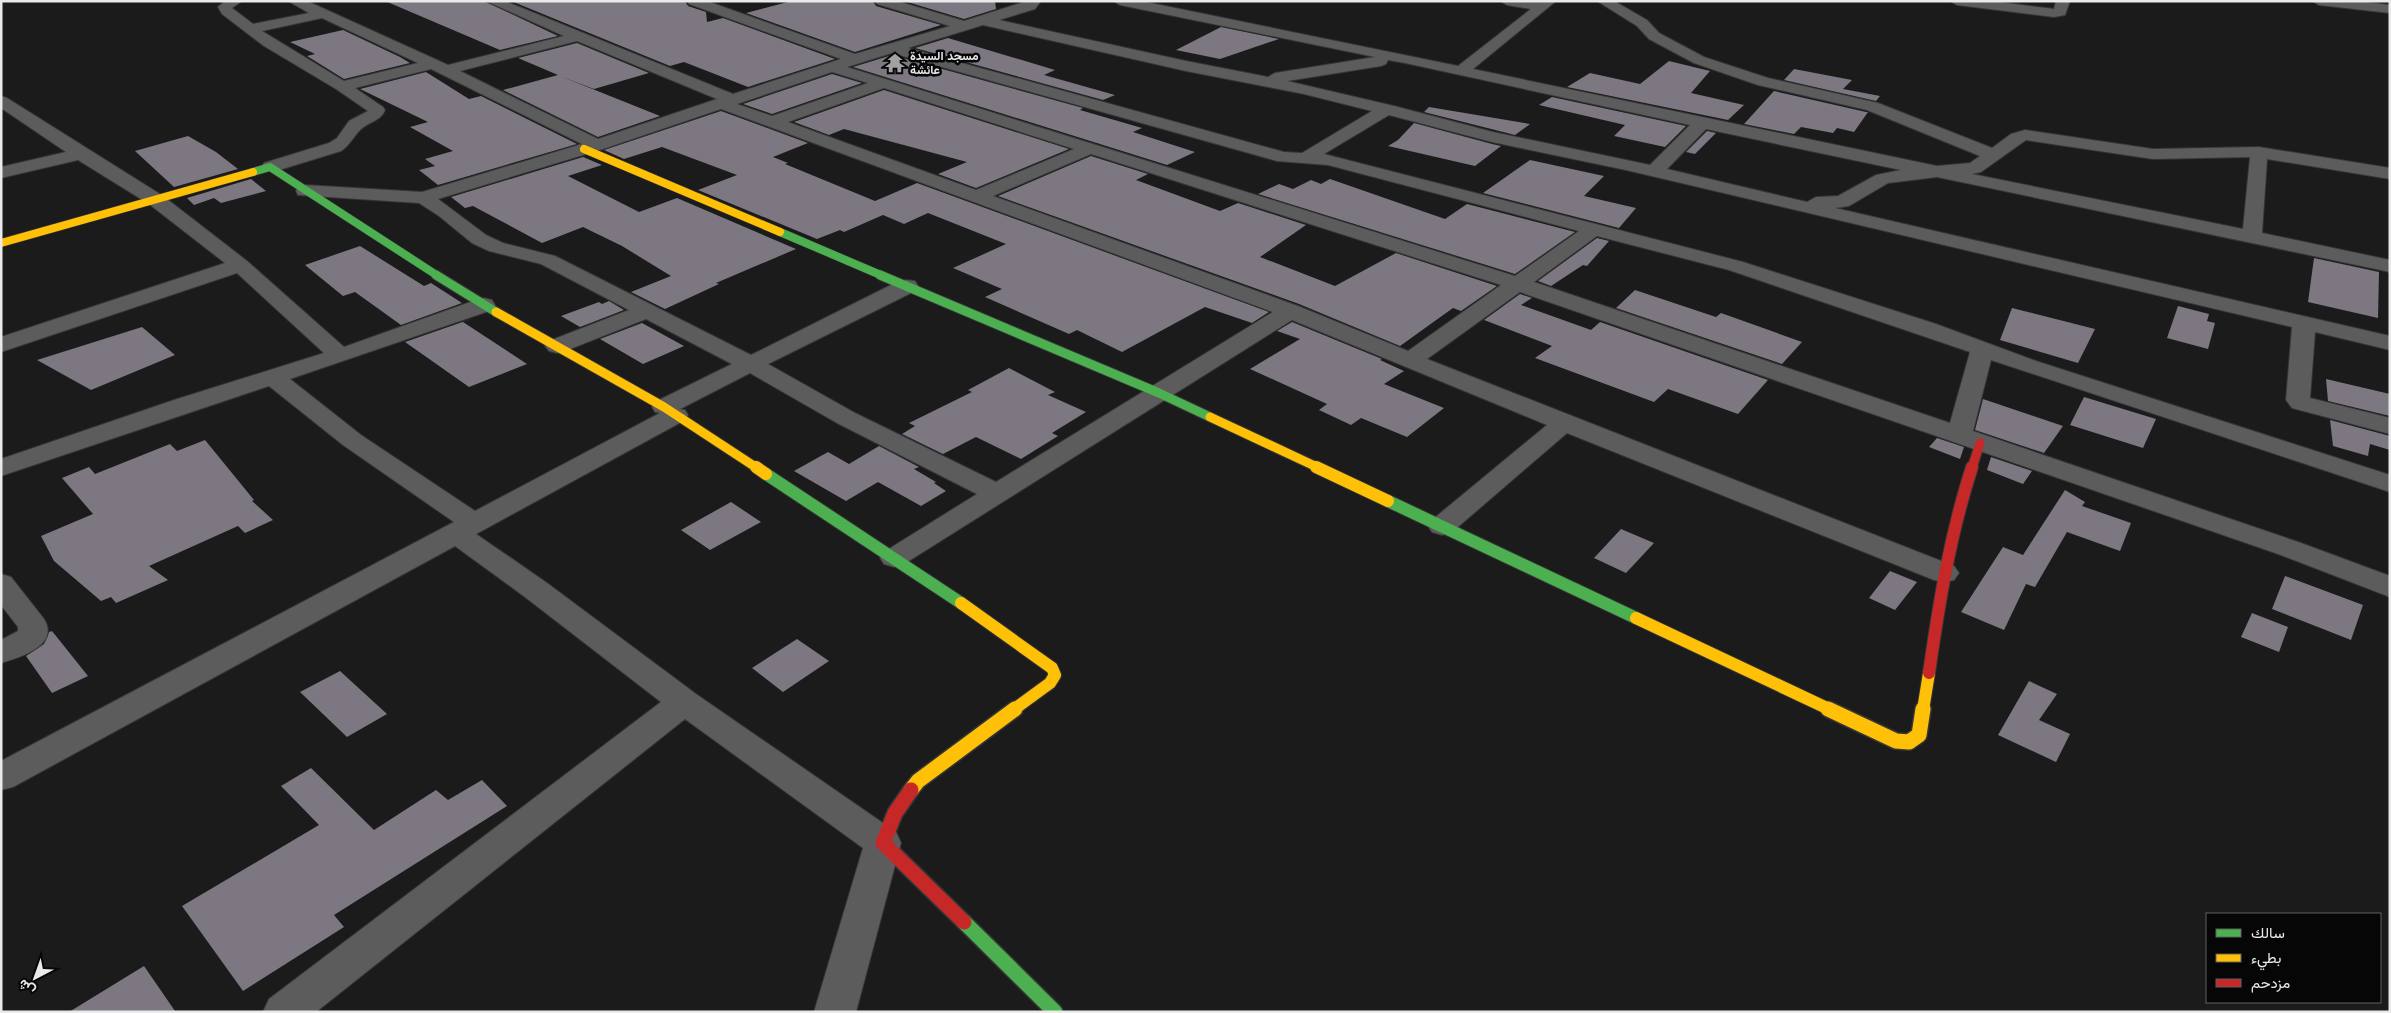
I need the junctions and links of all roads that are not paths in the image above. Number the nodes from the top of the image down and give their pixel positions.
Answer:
1 (235, 1) edge
2 (295, 1) edge
3 (493, 1) edge
4 (694, 1) edge
5 (882, 1) edge
6 (1034, 1) edge
7 (1120, 1) edge
8 (1507, 1) edge
9 (1604, 1) edge
10 (1957, 1) edge
11 (2063, 1) edge
12 (2319, 1) edge
13 (1545, 4) edge
14 (1644, 6) dead end
15 (2390, 10) edge
16 (323, 14) junction
17 (985, 21) junction
18 (1642, 23) junction
19 (965, 26) junction
20 (251, 29) junction
21 (576, 37) junction
22 (892, 48) junction
23 (1405, 58) junction
24 (856, 59) junction
25 (440, 67) junction
26 (832, 67) junction
27 (1461, 71) junction
28 (1259, 82) junction
29 (884, 83) junction
30 (342, 86) junction
31 (1, 101) edge
32 (727, 102) junction
33 (1388, 110) junction
34 (772, 122) junction
35 (1702, 123) junction
36 (591, 147) junction
37 (1091, 148) junction
38 (2259, 152) junction
39 (81, 154) junction
40 (1994, 155) junction
41 (1306, 158) junction
42 (270, 167) junction
43 (1655, 171) junction
44 (1938, 172) junction
45 (1, 173) edge
46 (2390, 174) edge
47 (305, 191) junction
48 (978, 196) junction
49 (423, 198) junction
50 (156, 200) junction
51 (1794, 204) junction
52 (1593, 230) junction
53 (2252, 238) junction
54 (1, 243) edge
55 (240, 265) junction
56 (2390, 266) edge
57 (1519, 284) junction
58 (907, 286) junction
59 (484, 305) junction
60 (647, 311) junction
61 (1290, 312) junction
62 (2304, 322) junction
63 (2390, 343) edge
64 (1, 345) edge
65 (557, 346) junction
66 (1982, 349) junction
67 (340, 356) junction
68 (1410, 360) junction
69 (751, 364) junction
70 (272, 377) junction
71 (1159, 393) junction
72 (670, 411) junction
73 (1564, 423) junction
74 (2390, 426) edge
75 (1969, 439) junction
76 (1, 468) edge
77 (2390, 484) edge
78 (996, 492) junction
79 (1442, 526) junction
80 (466, 529) junction
81 (894, 558) junction
82 (1944, 573) junction
83 (1, 584) edge
84 (2390, 587) edge
85 (1, 652) edge
86 (684, 702) junction
87 (1, 777) edge
88 (884, 843) junction
89 (284, 1012) edge
90 (835, 1012) edge
91 (1054, 1012) edge

1 - 20 street
2 - 16 street
3 - 21 street
4 - 24 street
5 - 19 street
6 - 17 street
7 - 23 street
8 - 13 street
9 - 18 street
10 - 11 street
12 - 15 street
13 - 27 street
14 - 18 street
16 - 20 street
16 - 25 street
17 - 19 street
17 - 28 street
18 - 40 street
19 - 22 street
20 - 30 street
21 - 25 street
21 - 32 street
22 - 24 street
22 - 41 street
23 - 27 street
23 - 28 street
24 - 26 street
25 - 30 street
25 - 36 street
26 - 29 street
26 - 32 street
27 - 35 street
28 - 33 street
29 - 34 street
29 - 37 street
30 - 42 street
31 - 39 street
32 - 34 street
32 - 36 street
33 - 41 street
33 - 43 street
34 - 48 street
35 - 43 street
35 - 44 street
36 - 49 street
36 - 58 street
37 - 48 street
37 - 57 street
38 - 40 street
38 - 46 street
38 - 53 street
39 - 45 street
39 - 50 street
40 - 44 street
41 - 52 street
42 - 47 street
42 - 50 street
43 - 51 street
44 - 51 street
44 - 53 street
47 - 49 street
47 - 59 street
48 - 61 street
49 - 60 street
50 - 54 street
50 - 55 street
51 - 62 street
52 - 57 street
52 - 66 street
53 - 56 street
55 - 64 street
55 - 67 street
57 - 68 street
57 - 75 street
58 - 69 street
58 - 71 street
59 - 65 street
59 - 67 street
60 - 65 street
60 - 69 street
61 - 68 street
61 - 71 street
62 - 63 street
62 - 74 street
65 - 72 street
66 - 75 street
66 - 77 street
67 - 70 street
68 - 73 street
69 - 72 street
69 - 78 street
70 - 76 street
70 - 80 street
71 - 78 street
71 - 79 street
72 - 80 street
72 - 81 street
73 - 79 street
73 - 82 street
75 - 82 street
75 - 84 street
78 - 81 street
79 - 82 street
80 - 86 street
80 - 87 street
81 - 88 street
83 - 85 street
86 - 88 street
86 - 89 street
88 - 90 street
88 - 91 street

